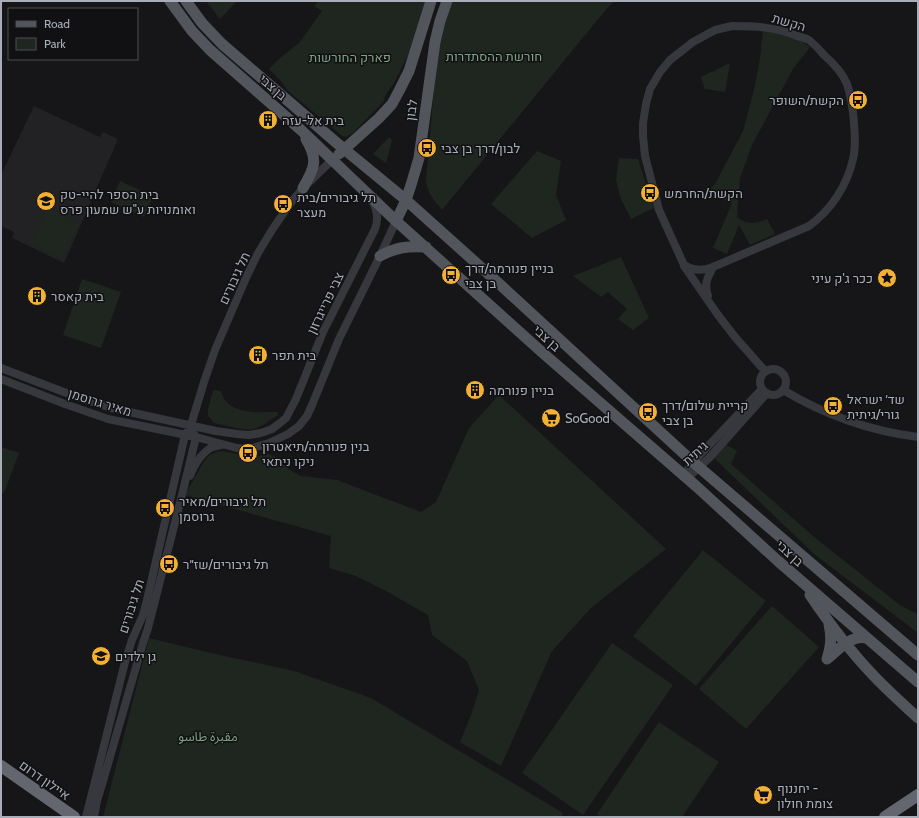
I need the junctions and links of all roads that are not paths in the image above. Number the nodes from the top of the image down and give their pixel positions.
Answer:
1 (170, 1) edge
2 (186, 1) edge
3 (431, 1) edge
4 (447, 1) edge
5 (301, 130) junction
6 (344, 150) junction
7 (332, 160) junction
8 (303, 188) junction
9 (369, 195) junction
10 (406, 200) junction
11 (396, 221) junction
12 (426, 247) junction
13 (380, 256) junction
14 (684, 265) junction
15 (713, 267) junction
16 (711, 304) junction
17 (1, 368) edge
18 (765, 371) junction
19 (1, 379) edge
20 (783, 390) junction
21 (764, 391) junction
22 (191, 425) junction
23 (185, 435) junction
24 (196, 437) junction
25 (918, 437) edge
26 (223, 444) junction
27 (696, 464) junction
28 (686, 477) junction
29 (181, 499) junction
30 (802, 582) junction
31 (828, 621) junction
32 (866, 638) junction
33 (846, 644) junction
34 (918, 655) edge
35 (918, 682) edge
36 (918, 718) edge
37 (1, 766) edge
38 (918, 796) edge
39 (89, 816) edge
40 (74, 817) edge
41 (885, 817) edge

1 - 5 main road, בן צבי
2 - 6 main road, בן צבי
3 - 6 main road, לבון
4 - 10 main road, לבון
5 - 7 main road, בן צבי
5 - 8 main road
6 - 7 main road, לבון
6 - 10 main road, בן צבי
7 - 8 street, תל גיבורים
7 - 9 main road, בן צבי
8 - 22 street, תל גיבורים
9 - 11 main road, בן צבי
9 - 22 street, צבי פרייגרזון
10 - 11 main road, לבון
10 - 27 main road, בן צבי
11 - 12 main road, בן צבי
11 - 13 street
12 - 13 main road
12 - 28 main road, בן צבי
13 - 26 street
14 - 15 street, הקשת
14 - 15 street, הקשת
14 - 16 street, הקשת
15 - 16 street, הקשת
16 - 18 street, הקשת
17 - 22 street, מאיר גרוסמן
18 - 20 street
18 - 21 street
19 - 23 street, מאיר גרוסמן
20 - 21 street
20 - 25 street
21 - 27 street, גיתית
22 - 23 street, תל גיבורים
22 - 24 street
23 - 24 street, מאיר גרוסמן
23 - 39 street, תל גיבורים
24 - 26 street
24 - 29 street, תל גיבורים
26 - 29 street
27 - 28 street, גיתית
27 - 34 main road, בן צבי
28 - 30 main road, בן צבי
29 - 39 street, תל גיבורים
30 - 31 main road
30 - 32 main road, בן צבי
31 - 33 main road
31 - 33 main road
32 - 33 main road
32 - 35 main road, בן צבי
33 - 36 main road
37 - 40 highway, איילון דרום
38 - 41 highway

